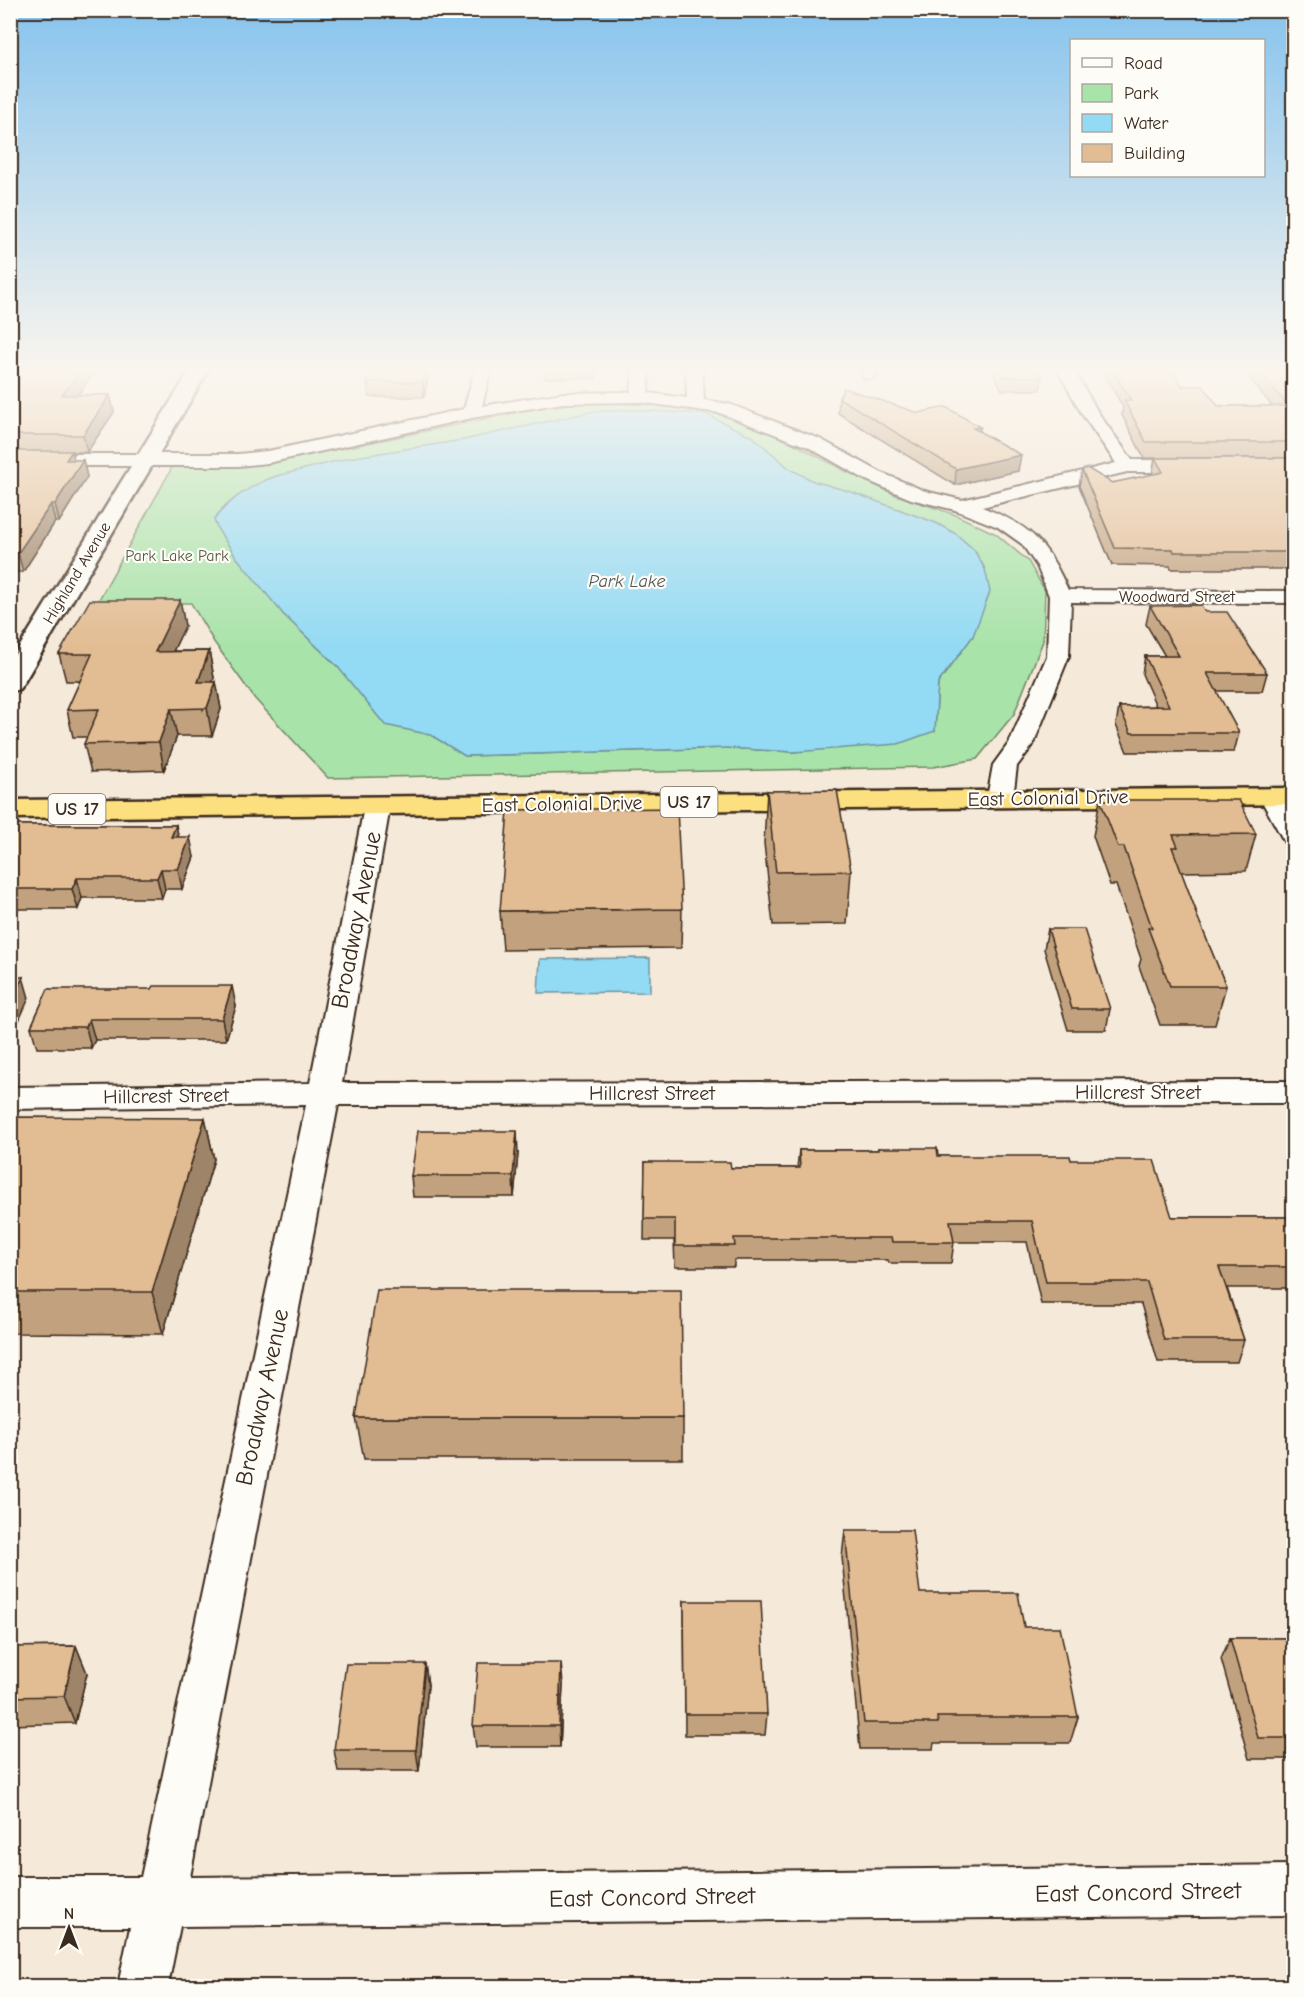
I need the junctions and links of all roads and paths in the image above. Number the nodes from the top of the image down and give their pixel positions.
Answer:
1 (144, 462) edge
2 (848, 462) edge
3 (1124, 462) edge
4 (1127, 466) junction
5 (1210, 466) edge
6 (962, 506) junction
7 (1060, 596) junction
8 (1293, 597) edge
9 (10, 684) edge
10 (1283, 796) edge
11 (1000, 798) junction
12 (377, 807) junction
13 (10, 809) edge
14 (1293, 837) edge
15 (1293, 1092) edge
16 (324, 1094) junction
17 (10, 1098) edge
18 (1293, 1890) edge
19 (10, 1902) edge
20 (160, 1902) junction
21 (143, 1986) edge

1 - 9 street, Highland Avenue
2 - 6 street
3 - 4 street
4 - 5 street
4 - 6 street
6 - 7 street
7 - 8 street, Woodward Street
7 - 11 street
10 - 11 highway, East Colonial Drive / US 17
10 - 14 street
11 - 12 highway, East Colonial Drive / US 17
12 - 13 highway, East Colonial Drive / US 17
12 - 16 street, Broadway Avenue
15 - 16 street, Hillcrest Street
16 - 17 street, Hillcrest Street
16 - 20 street, Broadway Avenue
18 - 20 street, East Concord Street
19 - 20 street, East Concord Street
20 - 21 street, Broadway Avenue

